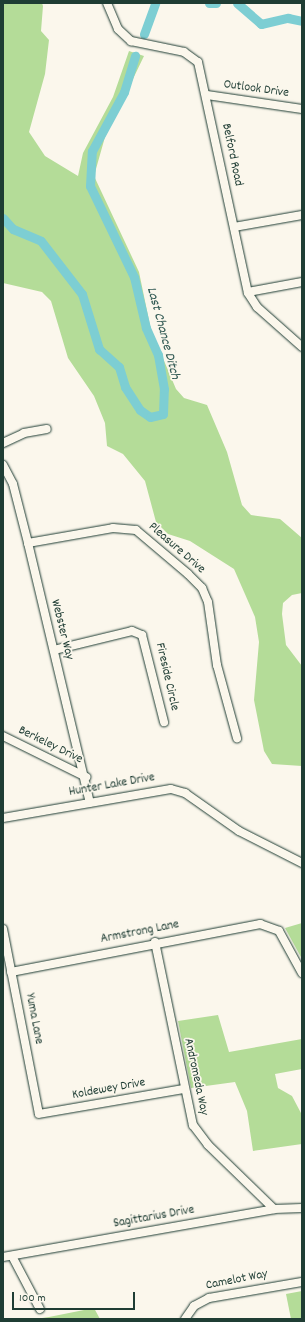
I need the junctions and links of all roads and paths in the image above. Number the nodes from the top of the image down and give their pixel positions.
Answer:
1 (107, 3) edge
2 (207, 95) junction
3 (302, 109) edge
4 (302, 215) edge
5 (234, 227) junction
6 (302, 282) edge
7 (248, 292) junction
8 (302, 347) edge
9 (47, 429) dead end
10 (3, 442) edge
11 (3, 465) edge
12 (5, 474) edge
13 (28, 543) junction
14 (54, 650) junction
15 (164, 722) dead end
16 (3, 736) edge
17 (237, 738) dead end
18 (86, 777) junction
19 (90, 803) junction
20 (3, 818) edge
21 (302, 863) edge
22 (3, 929) edge
23 (155, 942) junction
24 (11, 972) junction
25 (302, 973) edge
26 (184, 1089) junction
27 (39, 1114) joint
28 (302, 1208) edge
29 (274, 1209) junction
30 (7, 1256) edge
31 (302, 1282) edge
32 (40, 1309) dead end
33 (185, 1319) edge

1 - 2 street, Belford Road
2 - 3 street, Outlook Drive
2 - 5 street, Belford Road
4 - 5 street
5 - 7 street, Belford Road
6 - 7 street
7 - 8 street, Belford Road
9 - 10 street
11 - 12 street, Webster Way
12 - 13 street, Webster Way
13 - 14 street, Webster Way
13 - 17 street, Pleasure Drive
14 - 15 street, Fireside Circle
14 - 18 street, Webster Way
16 - 18 street, Berkeley Drive
18 - 19 street, Webster Way
19 - 20 street, Hunter Lake Drive
19 - 21 street, Hunter Lake Drive
22 - 24 street, Yuma Lane
23 - 24 street, Armstrong Lane
23 - 25 street, Armstrong Lane
23 - 26 street, Andromeda Way
24 - 27 street, Yuma Lane
26 - 27 street, Koldewey Drive
26 - 29 street, Andromeda Way
28 - 29 street, Sagittarius Drive
29 - 30 street, Sagittarius Drive
30 - 32 street
31 - 33 street, Camelot Way

